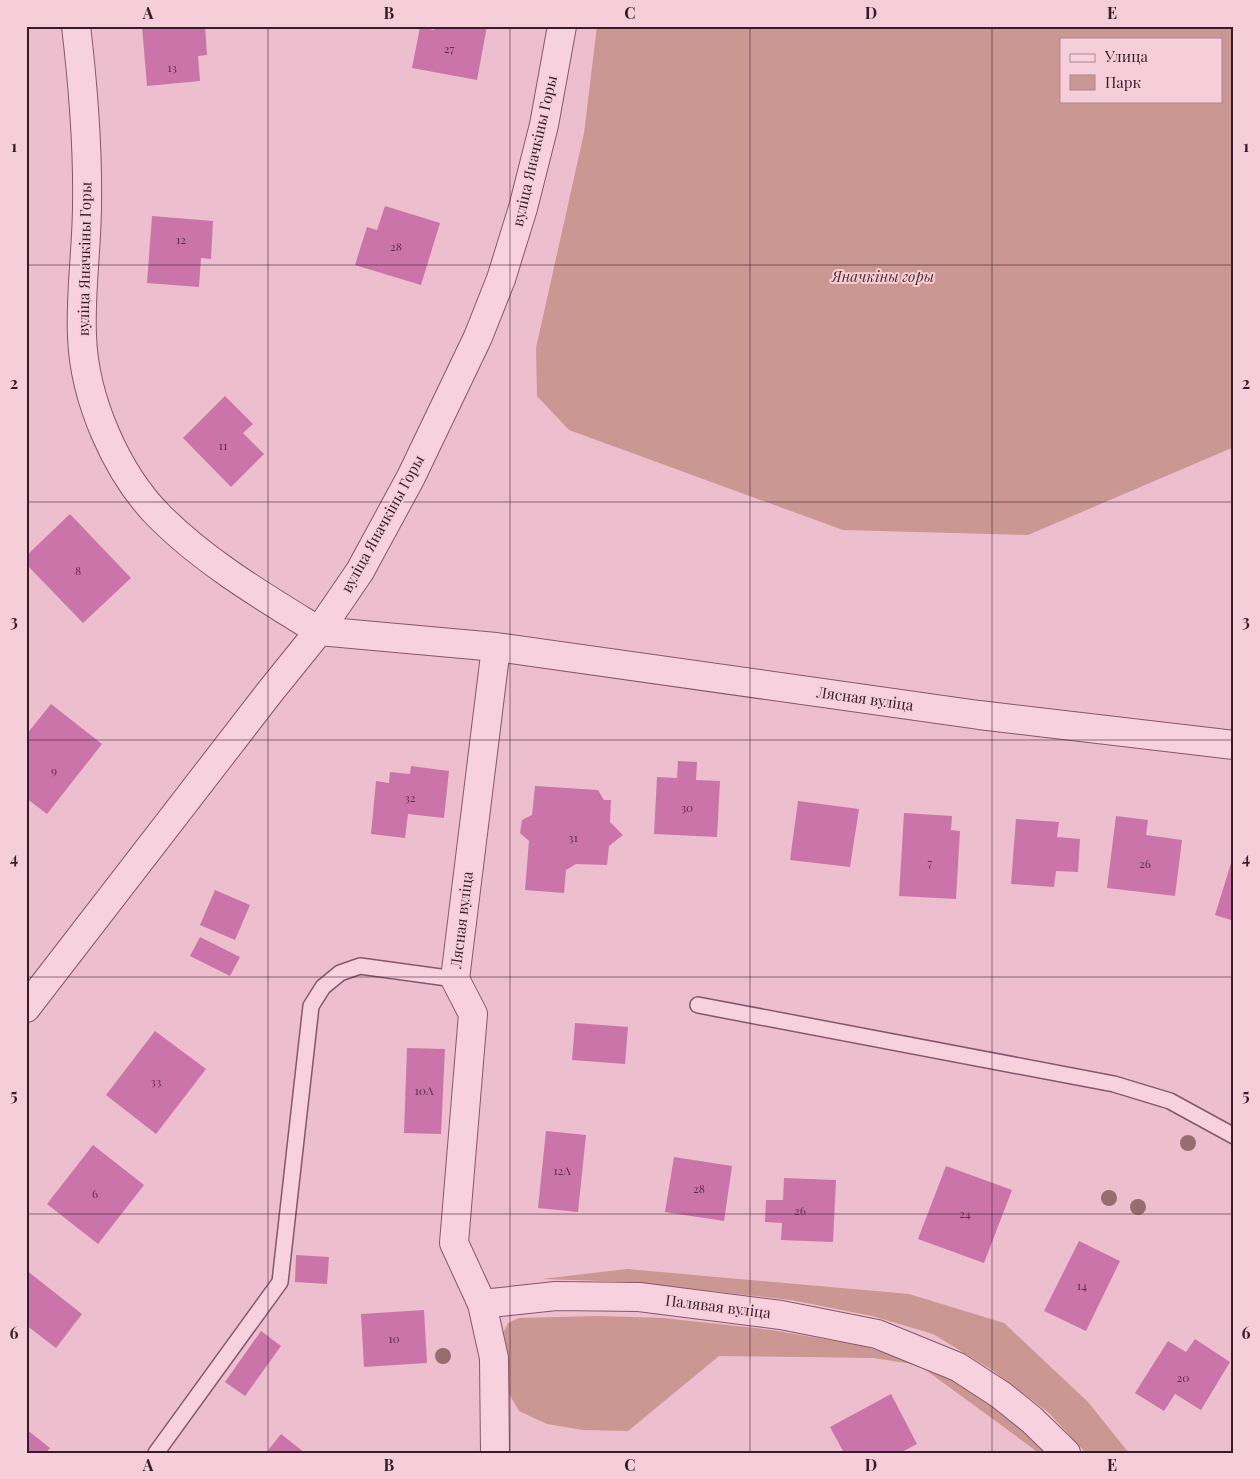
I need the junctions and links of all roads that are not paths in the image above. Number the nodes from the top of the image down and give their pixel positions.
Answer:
1 (76, 26) edge
2 (562, 26) edge
3 (319, 632) junction
4 (496, 647) junction
5 (1234, 745) edge
6 (455, 980) junction
7 (698, 1005) dead end
8 (26, 1008) edge
9 (1234, 1136) edge
10 (482, 1304) junction
11 (156, 1453) edge
12 (495, 1453) edge
13 (1066, 1453) edge

1 - 3 street, вуліца Яначкіны Горы
2 - 3 street, вуліца Яначкіны Горы
3 - 4 street, Лясная вуліца
3 - 8 street
4 - 5 street, Лясная вуліца
4 - 6 street, Лясная вуліца
6 - 10 street, Лясная вуліца
6 - 11 lane
7 - 9 lane
10 - 12 street
10 - 13 street, Палявая вуліца

